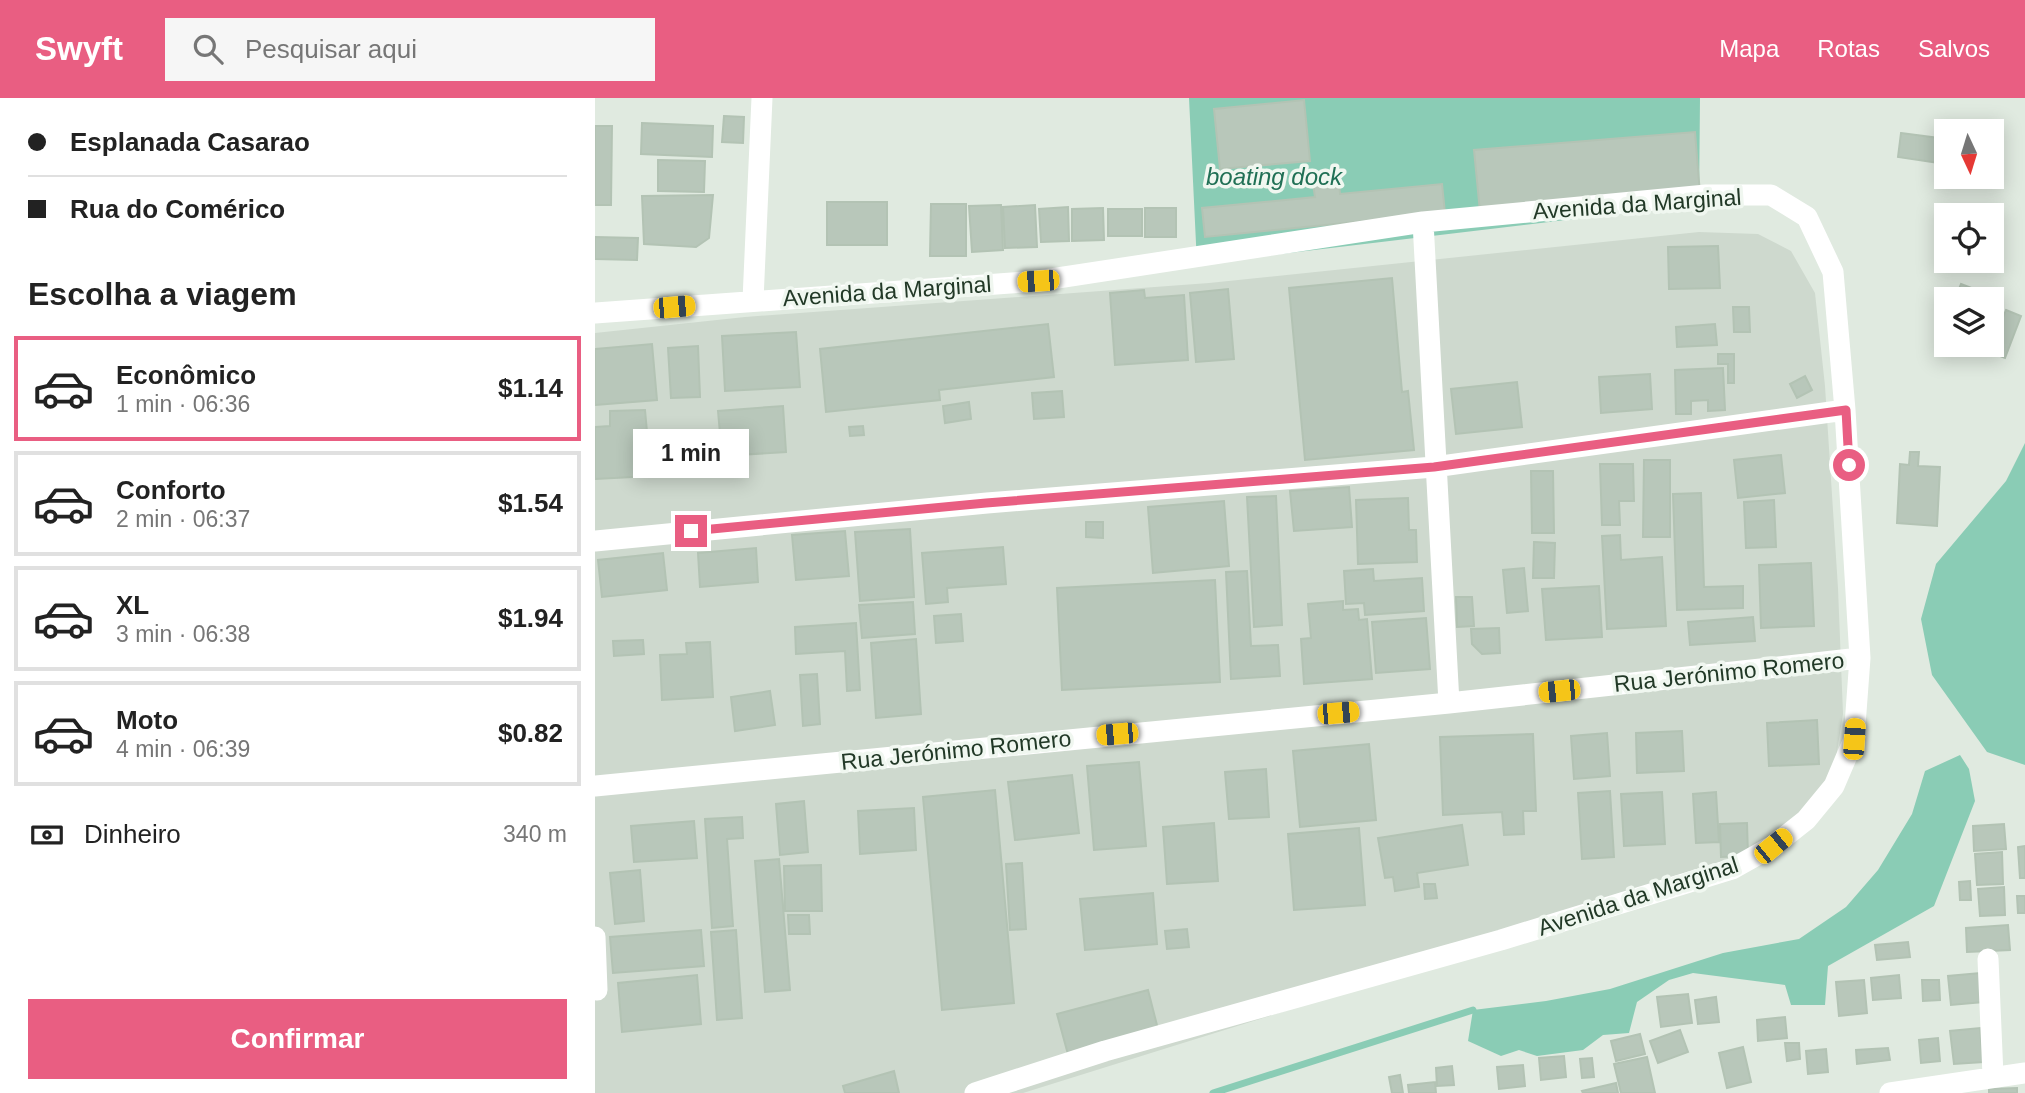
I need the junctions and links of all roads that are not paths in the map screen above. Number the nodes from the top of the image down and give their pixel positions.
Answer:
1 (762, 98) edge
2 (1423, 222) junction
3 (753, 300) junction
4 (595, 313) edge
5 (1846, 410) junction
6 (1434, 467) junction
7 (595, 541) edge
8 (1860, 658) junction
9 (1449, 703) junction
10 (595, 786) edge
11 (595, 937) edge
12 (1987, 959) dead end
13 (597, 990) dead end
14 (2025, 1073) edge
15 (1993, 1076) junction
16 (975, 1093) edge
17 (1890, 1093) edge

1 - 3 street
2 - 3 street, Avenida da Marginal
2 - 5 street, Avenida da Marginal
2 - 6 street
3 - 4 street, Avenida da Marginal
5 - 6 street
5 - 8 street, Avenida da Marginal
6 - 7 street
6 - 9 street
8 - 9 street, Rua Jerónimo Romero
8 - 16 street, Avenida da Marginal
9 - 10 street, Rua Jerónimo Romero
11 - 13 street
12 - 15 street
14 - 15 street
15 - 17 street

